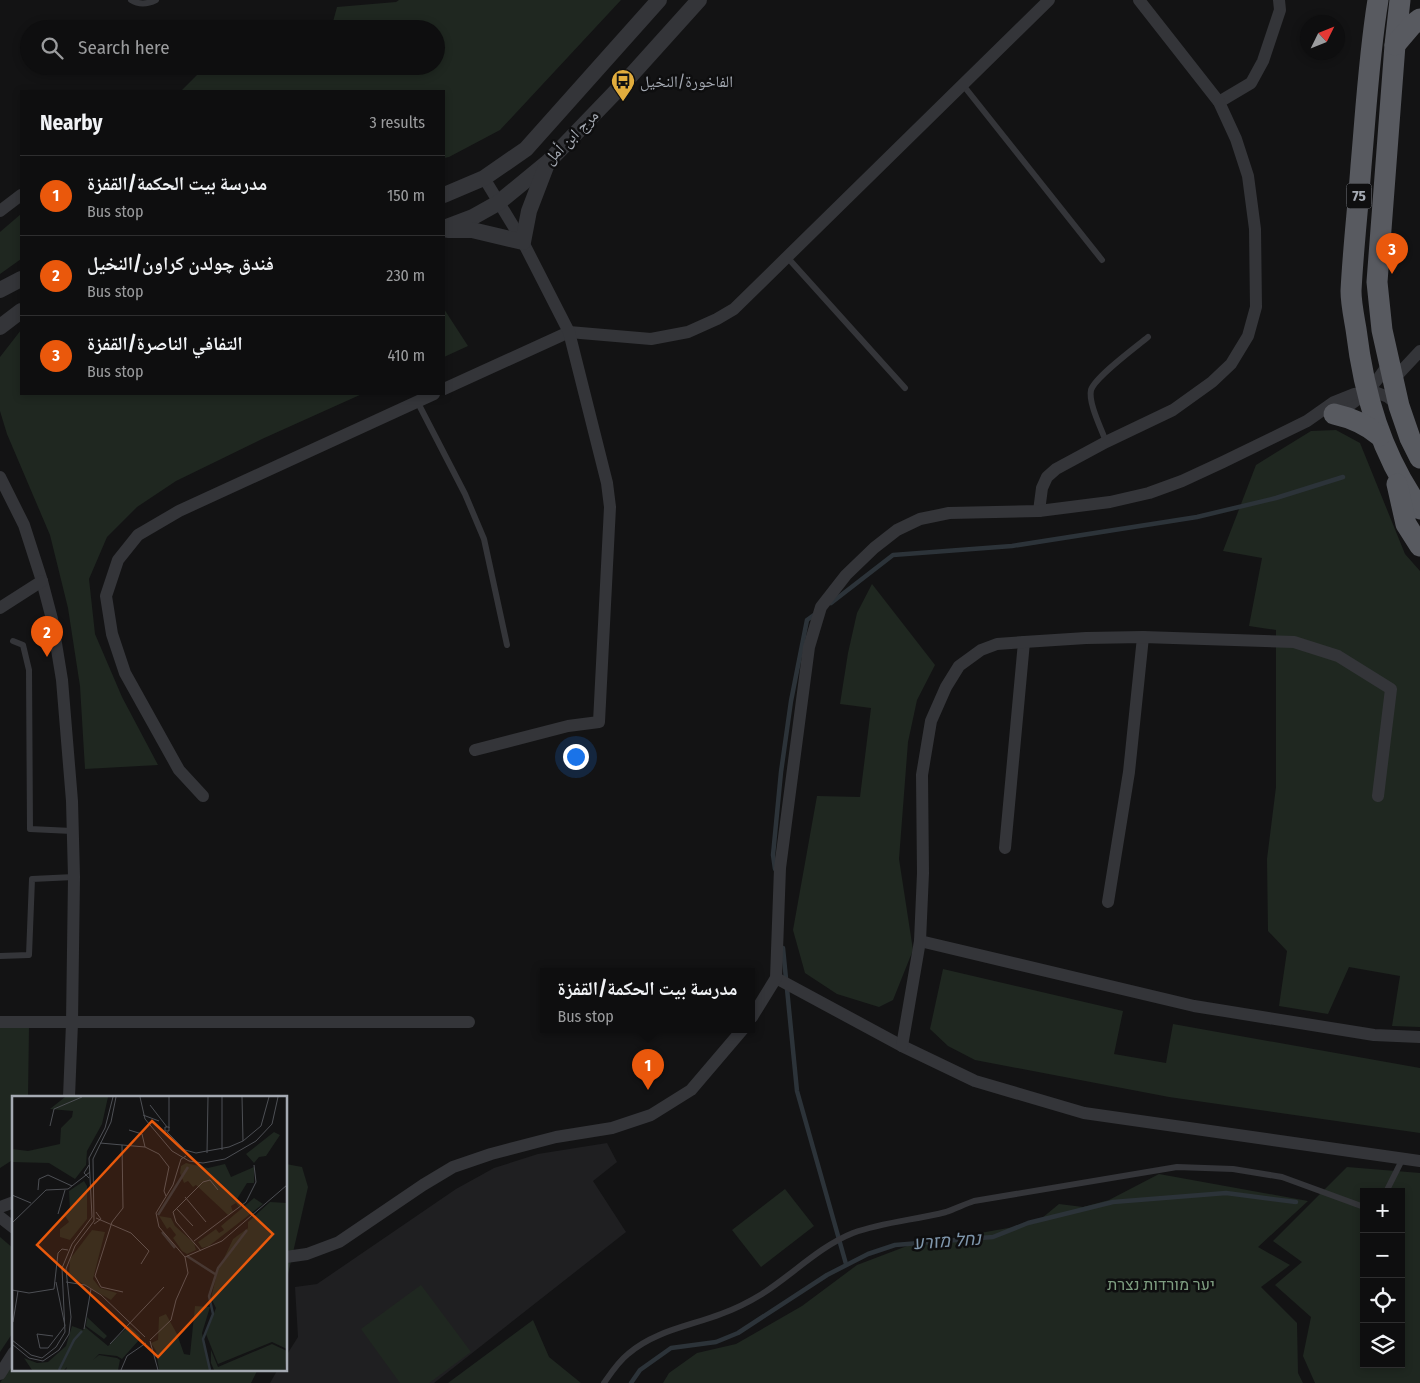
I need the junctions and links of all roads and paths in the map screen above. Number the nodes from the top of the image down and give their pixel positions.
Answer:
1 (131, 0) edge
2 (156, 0) edge
3 (659, 0) edge
4 (699, 0) edge
5 (1049, 0) edge
6 (1139, 0) edge
7 (1278, 0) edge
8 (1378, 0) edge
9 (1400, 0) edge
10 (1420, 19) edge
11 (1395, 45) junction
12 (963, 85) junction
13 (1219, 102) junction
14 (548, 162) junction
15 (484, 178) junction
16 (445, 195) edge
17 (20, 196) edge
18 (498, 203) junction
19 (0, 211) edge
20 (445, 228) edge
21 (445, 228) edge
22 (523, 242) junction
23 (787, 257) junction
24 (1102, 260) dead end
25 (20, 280) edge
26 (0, 290) edge
27 (20, 312) edge
28 (0, 327) edge
29 (569, 332) junction
30 (1148, 337) dead end
31 (1420, 351) edge
32 (905, 388) dead end
33 (445, 389) edge
34 (1384, 391) junction
35 (432, 395) edge
36 (417, 401) junction
37 (1334, 414) junction
38 (1307, 421) junction
39 (1380, 436) junction
40 (1106, 442) junction
41 (1420, 458) edge
42 (1393, 464) junction
43 (0, 477) edge
44 (1420, 509) edge
45 (1038, 511) junction
46 (1420, 546) edge
47 (42, 581) junction
48 (0, 608) edge
49 (1143, 637) junction
50 (13, 641) dead end
51 (1024, 642) junction
52 (507, 644) dead end
53 (475, 750) dead end
54 (203, 796) dead end
55 (1378, 796) dead end
56 (72, 830) junction
57 (1005, 848) dead end
58 (74, 877) junction
59 (1108, 902) dead end
60 (920, 941) junction
61 (0, 956) edge
62 (776, 978) junction
63 (755, 1012) edge
64 (0, 1022) edge
65 (469, 1022) dead end
66 (72, 1024) junction
67 (741, 1033) edge
68 (1420, 1037) edge
69 (902, 1046) junction
70 (69, 1096) edge
71 (1403, 1158) junction
72 (1420, 1161) edge
73 (1388, 1188) edge
74 (12, 1203) edge
75 (1360, 1206) edge
76 (0, 1207) edge
77 (0, 1217) edge
78 (12, 1226) edge
79 (288, 1257) edge
80 (12, 1355) edge
81 (0, 1374) edge
82 (604, 1383) edge

1 - 2 lane
3 - 15 street, مرج ابن أمل
4 - 14 street, مرج ابن أمل
5 - 12 street
6 - 13 street
7 - 13 street
8 - 34 highway, 75
9 - 11 highway, 75
10 - 11 highway
11 - 34 highway, 75
12 - 23 street
12 - 24 lane
13 - 40 street
14 - 18 street, مرج ابن أمل
14 - 22 street
15 - 16 street, مرج ابن أمل
15 - 18 street
17 - 19 street
18 - 20 street, مرج ابن أمل
18 - 22 street
21 - 22 street
22 - 29 street
23 - 29 street
23 - 32 lane
25 - 26 street
27 - 28 street
29 - 33 street
29 - 53 street
30 - 40 lane
31 - 34 street
34 - 37 street
34 - 38 street
34 - 39 highway, 75
34 - 41 highway, 75
35 - 36 street
36 - 52 lane
36 - 54 street
37 - 38 street
37 - 39 highway
38 - 45 street
39 - 42 highway, 75
40 - 45 street
42 - 44 highway, 75
42 - 46 highway
43 - 47 street
45 - 62 street
47 - 48 street
47 - 56 street
49 - 51 street
49 - 55 street
49 - 59 street
50 - 56 lane
51 - 57 street
51 - 60 street
56 - 58 street
58 - 61 lane
58 - 66 street
60 - 68 street
60 - 69 street
62 - 63 street
62 - 69 street
64 - 66 street
65 - 66 street
66 - 70 street
67 - 79 street
69 - 71 street
71 - 72 street
71 - 73 lane
74 - 76 street
75 - 82 lane
77 - 78 street
80 - 81 street

